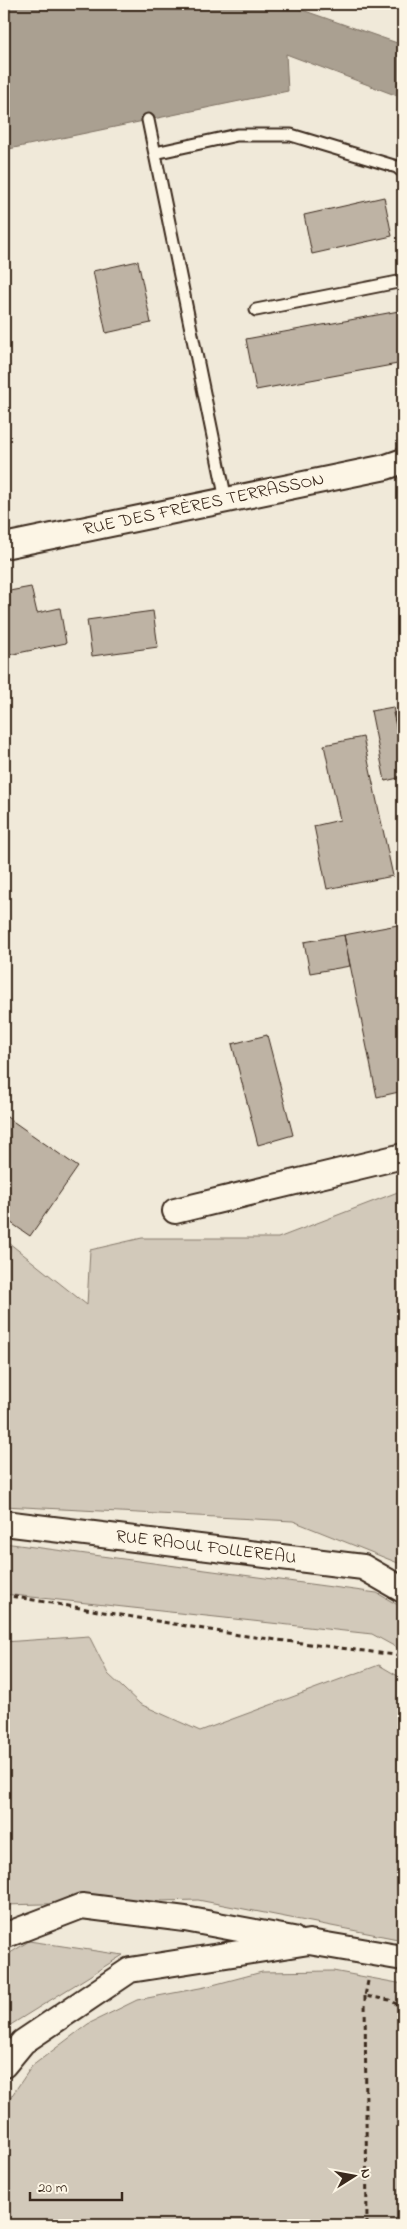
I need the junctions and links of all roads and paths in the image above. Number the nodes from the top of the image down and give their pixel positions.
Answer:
1 (293, 4) edge
2 (323, 9) dead end
3 (148, 120) dead end
4 (155, 153) junction
5 (403, 172) edge
6 (403, 281) edge
7 (256, 310) dead end
8 (403, 461) edge
9 (226, 500) junction
10 (4, 546) edge
11 (403, 1156) edge
12 (175, 1211) dead end
13 (4, 1523) edge
14 (403, 1590) edge
15 (4, 1595) edge
16 (403, 1656) edge
17 (4, 1936) edge
18 (309, 1942) junction
19 (372, 1953) junction
20 (403, 1958) edge
21 (365, 1996) junction
22 (403, 2008) edge
23 (4, 2065) edge
24 (366, 2225) edge

1 - 2 path
3 - 4 lane
4 - 5 lane
4 - 9 lane
6 - 7 lane
8 - 9 street, RUE DES FRÈRES TERRASSON
9 - 10 street, RUE DES FRÈRES TERRASSON
11 - 12 street
13 - 14 street, RUE RAOUL FOLLEREAU
15 - 16 path
17 - 18 street
18 - 19 street
18 - 23 street
19 - 20 street
19 - 21 path
21 - 22 path
21 - 24 path

